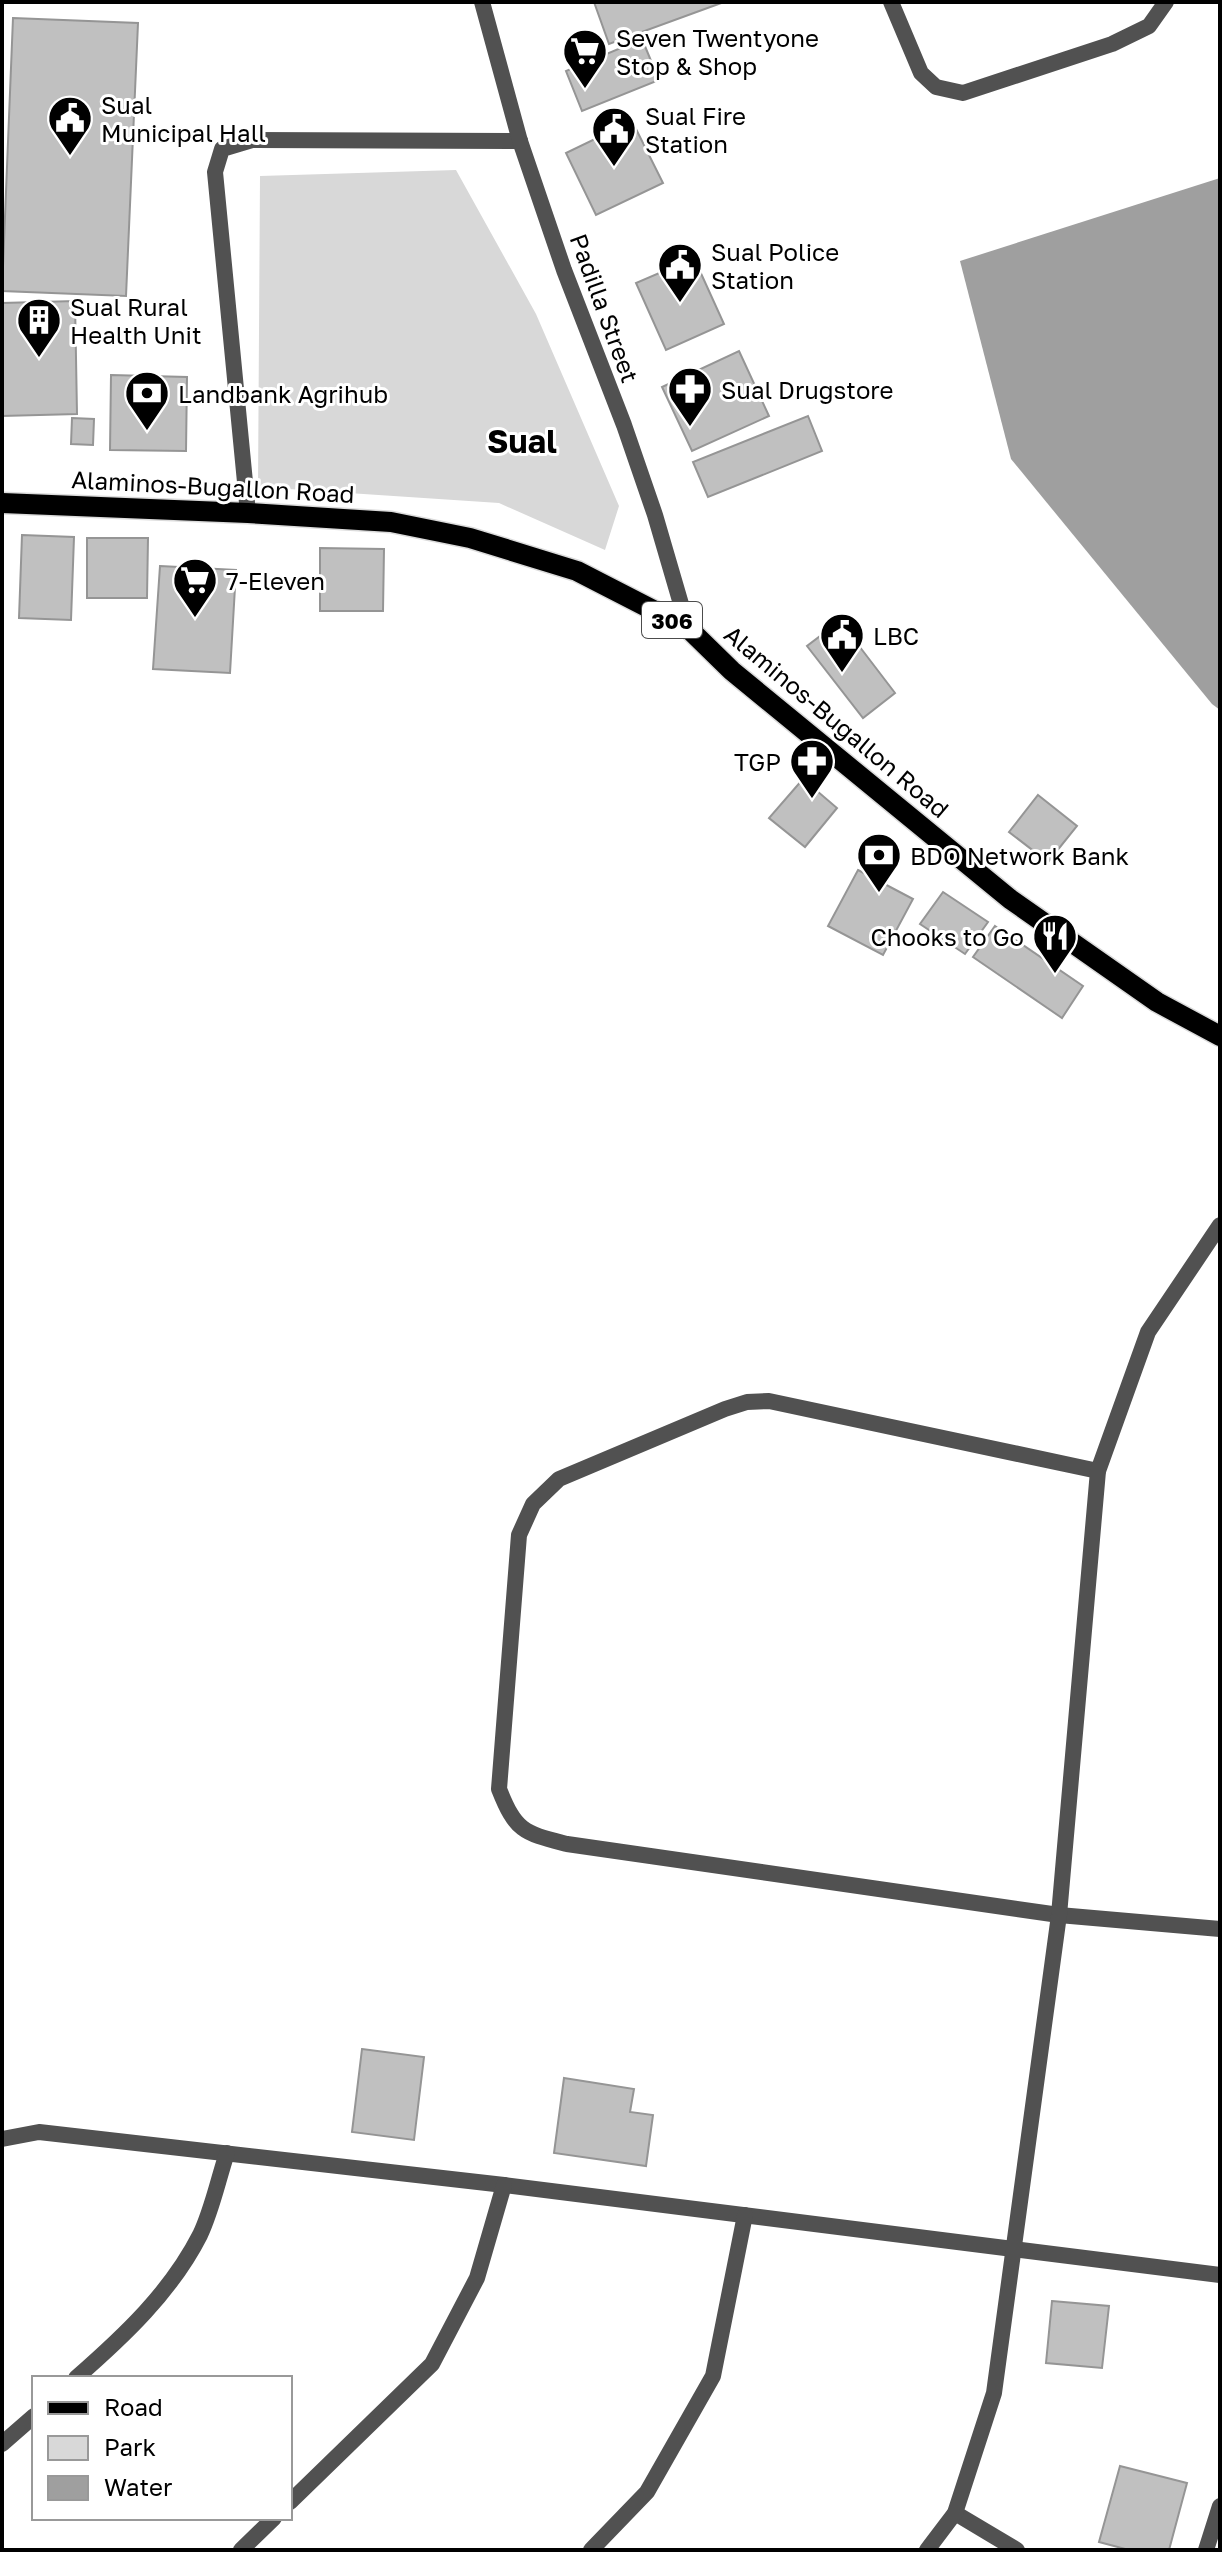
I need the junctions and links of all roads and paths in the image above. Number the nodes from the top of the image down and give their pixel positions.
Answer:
1 (482, 2) edge
2 (891, 2) edge
3 (1166, 2) edge
4 (520, 141) junction
5 (2, 503) edge
6 (248, 513) junction
7 (688, 628) junction
8 (1220, 1036) edge
9 (1220, 1225) edge
10 (1098, 1471) junction
11 (1059, 1915) junction
12 (1220, 1929) edge
13 (2, 2139) edge
14 (227, 2153) junction
15 (504, 2185) junction
16 (745, 2215) junction
17 (1013, 2249) junction
18 (1220, 2275) edge
19 (78, 2376) edge
20 (32, 2418) edge
21 (2, 2444) edge
22 (292, 2500) edge
23 (1220, 2506) edge
24 (955, 2513) junction
25 (272, 2520) edge
26 (241, 2550) edge
27 (591, 2550) edge
28 (927, 2550) edge
29 (1017, 2550) edge
30 (1206, 2550) edge

1 - 4 street, Padilla Street
2 - 3 street
4 - 6 street
4 - 7 street, Padilla Street
5 - 6 main road, Alaminos-Bugallon Road / 306
6 - 7 main road, Alaminos-Bugallon Road / 306
7 - 8 main road, Alaminos-Bugallon Road / 306
9 - 10 street
10 - 11 street
10 - 11 street
11 - 12 street
11 - 17 street
13 - 14 street
14 - 15 street
14 - 19 street
15 - 16 street
15 - 22 street
16 - 17 street
16 - 27 street
17 - 18 street
17 - 24 street
20 - 21 street
23 - 30 street
24 - 28 street
24 - 29 street
25 - 26 street

